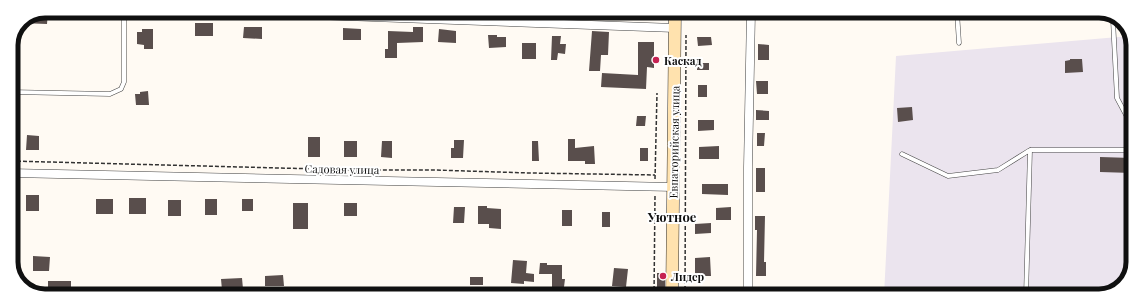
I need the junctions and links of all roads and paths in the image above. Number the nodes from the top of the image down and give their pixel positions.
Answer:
1 (124, 18) edge
2 (392, 18) edge
3 (677, 18) edge
4 (751, 18) edge
5 (957, 18) edge
6 (1113, 23) edge
7 (680, 29) junction
8 (959, 43) dead end
9 (18, 92) edge
10 (1126, 116) edge
11 (1030, 150) junction
12 (1126, 150) edge
13 (902, 154) dead end
14 (18, 161) edge
15 (18, 173) edge
16 (655, 175) dead end
17 (673, 187) junction
18 (672, 289) edge
19 (684, 289) edge
20 (748, 289) edge
21 (1026, 289) edge

1 - 9 lane
2 - 7 street
3 - 7 main road, Евпаторийская улица
4 - 20 street
5 - 8 lane
6 - 10 lane
7 - 17 main road, Евпаторийская улица
7 - 19 path
11 - 12 lane
11 - 13 lane
11 - 21 lane
14 - 16 path
15 - 17 street, Садовая улица
17 - 18 main road, Евпаторийская улица

